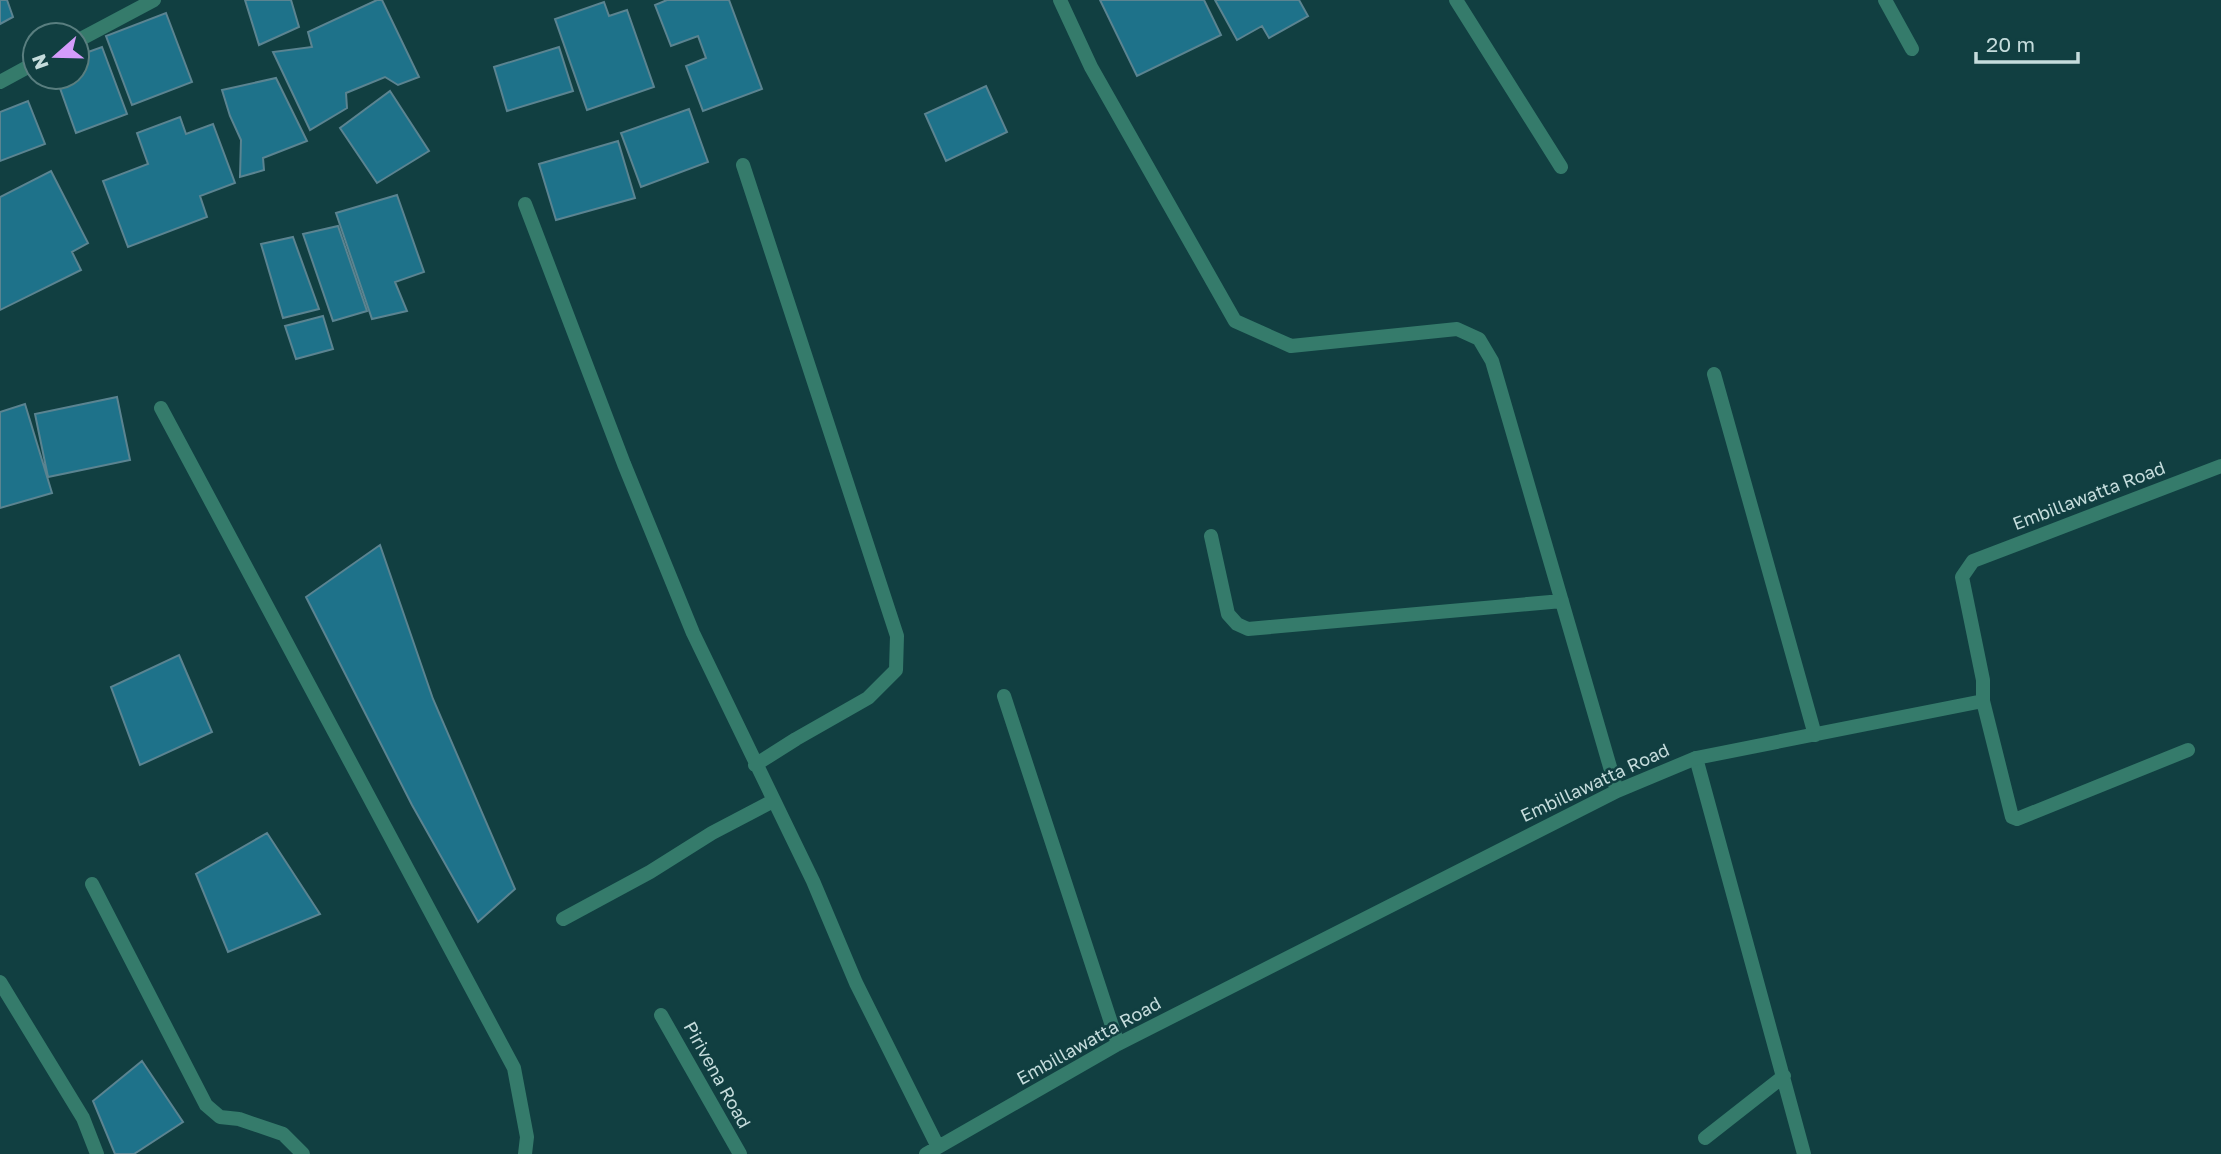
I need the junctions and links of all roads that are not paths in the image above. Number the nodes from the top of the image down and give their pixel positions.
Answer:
1 (154, 0) edge
2 (1060, 0) edge
3 (1456, 0) edge
4 (1885, 0) edge
5 (91, 34) edge
6 (1912, 49) dead end
7 (21, 71) edge
8 (0, 82) edge
9 (743, 165) dead end
10 (1561, 167) dead end
11 (525, 204) dead end
12 (1714, 374) dead end
13 (161, 408) dead end
14 (2221, 466) edge
15 (1211, 536) dead end
16 (1562, 601) junction
17 (1004, 696) dead end
18 (1983, 701) junction
19 (1815, 735) junction
20 (2188, 750) dead end
21 (1696, 758) junction
22 (755, 765) junction
23 (1617, 790) junction
24 (773, 800) junction
25 (92, 884) dead end
26 (563, 919) dead end
27 (0, 982) edge
28 (661, 1015) dead end
29 (1118, 1044) junction
30 (1784, 1076) junction
31 (1705, 1138) dead end
32 (932, 1150) edge
33 (97, 1154) edge
34 (303, 1154) edge
35 (525, 1154) edge
36 (740, 1154) edge
37 (1804, 1154) edge

1 - 5 street
2 - 16 street
3 - 10 street
4 - 6 street
7 - 8 street
9 - 22 street
11 - 22 street
12 - 19 street
13 - 35 street
14 - 18 street, Embillawatta Road
15 - 16 street
16 - 23 street
17 - 29 street
18 - 19 street, Embillawatta Road
18 - 20 street
19 - 21 street, Embillawatta Road
21 - 23 street, Embillawatta Road
21 - 30 street
22 - 24 street
23 - 29 street, Embillawatta Road
24 - 26 street
24 - 32 street
25 - 34 street
27 - 33 street
28 - 36 street, Pirivena Road
29 - 32 street, Embillawatta Road
30 - 31 street
30 - 37 street

